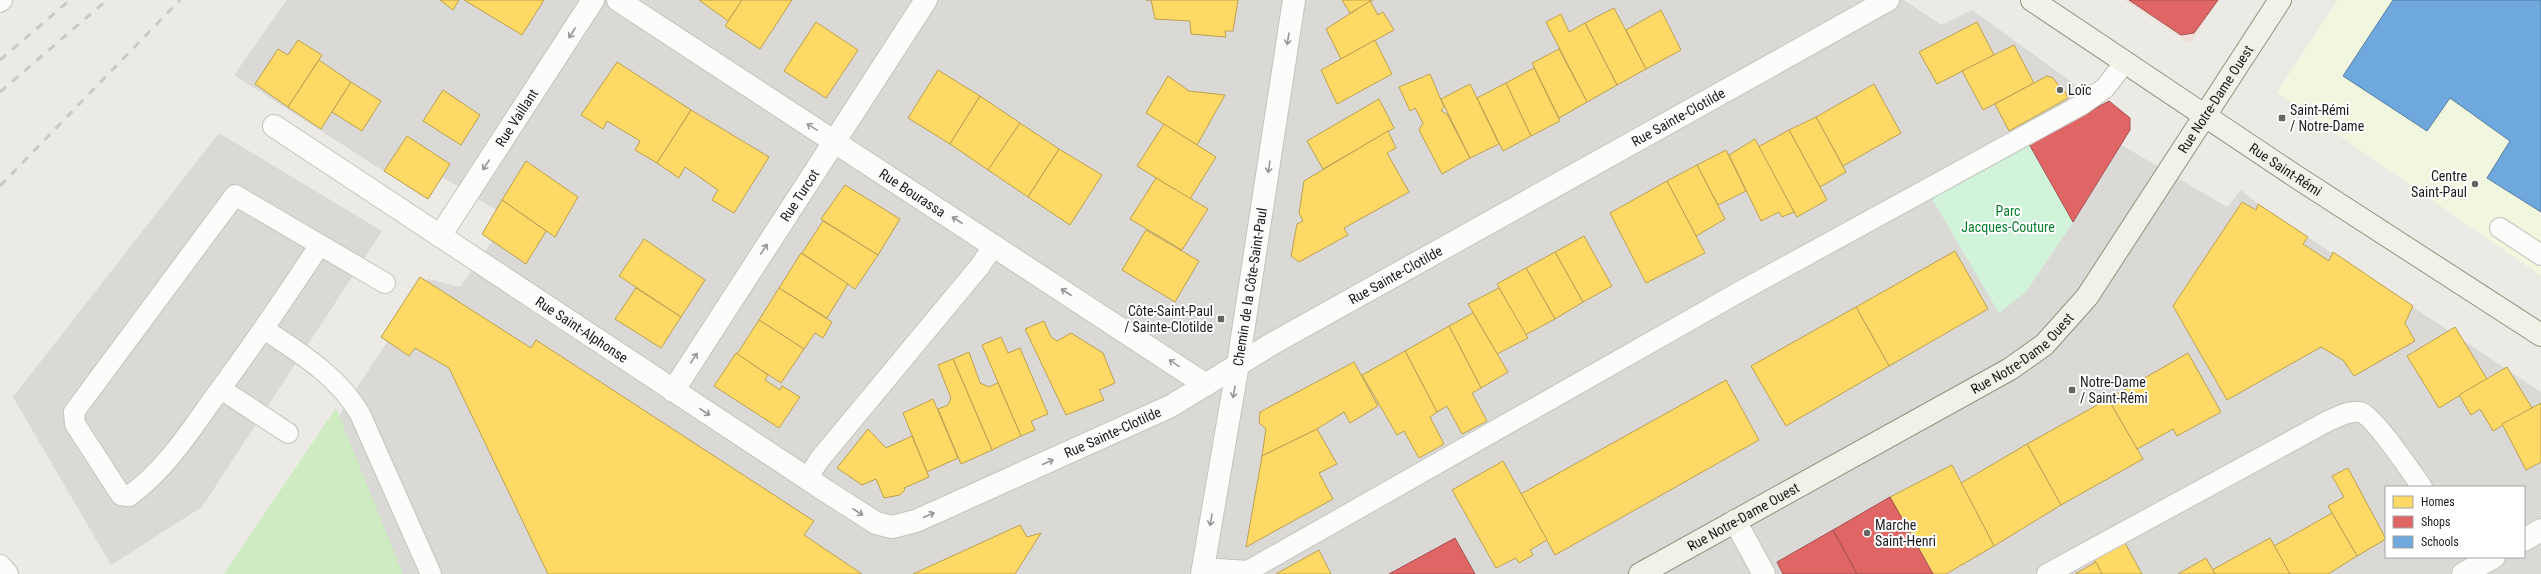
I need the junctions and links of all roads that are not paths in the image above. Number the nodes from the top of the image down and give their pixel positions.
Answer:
1 (593, 0) edge
2 (618, 0) edge
3 (926, 0) edge
4 (1294, 0) edge
5 (1888, 0) edge
6 (2032, 0) edge
7 (2280, 0) edge
8 (2125, 62) junction
9 (2205, 115) junction
10 (274, 126) dead end
11 (834, 141) junction
12 (2500, 228) dead end
13 (440, 236) junction
14 (994, 244) junction
15 (319, 246) junction
16 (2541, 255) edge
17 (385, 283) dead end
18 (264, 329) junction
19 (2541, 335) edge
20 (1238, 364) junction
21 (1206, 385) junction
22 (221, 388) junction
23 (673, 391) junction
24 (288, 433) dead end
25 (807, 479) junction
26 (2421, 486) edge
27 (1735, 521) junction
28 (892, 526) joint
29 (2541, 530) edge
30 (2525, 539) edge
31 (2491, 558) edge
32 (0, 566) edge
33 (2468, 566) edge
34 (1203, 571) edge
35 (7, 574) edge
36 (431, 574) edge
37 (1640, 574) edge
38 (1764, 574) edge
39 (2047, 574) edge

1 -> 13 street, Rue Vaillant
11 -> 2 street, Rue Bourassa
3 - 11 street, Rue Turcot
4 -> 20 street, Chemin de la Côte-Saint-Paul
5 - 20 street, Rue Sainte-Clotilde
6 - 8 main road, Rue Saint-Rémi
7 - 9 main road, Rue Notre-Dame Ouest
8 - 9 main road, Rue Saint-Rémi
8 - 34 lane
9 - 19 main road, Rue Saint-Rémi
9 - 27 main road, Rue Notre-Dame Ouest
10 - 13 street, Rue Saint-Alphonse
14 -> 11 street, Rue Bourassa
23 -> 11 street, Rue Turcot
12 - 16 lane
13 - 23 street, Rue Saint-Alphonse
21 -> 14 street, Rue Bourassa
14 - 25 lane
15 - 17 lane
15 - 18 lane
15 - 22 lane
18 - 22 lane
18 - 36 lane
20 - 21 street, Rue Sainte-Clotilde
20 -> 34 street, Chemin de la Côte-Saint-Paul
28 -> 21 street, Rue Sainte-Clotilde
22 - 24 lane
23 -> 25 street, Rue Saint-Alphonse
25 -> 28 street, Rue Saint-Alphonse
26 - 39 lane
27 - 37 main road, Rue Notre-Dame Ouest
27 - 38 street
29 - 30 street
31 - 33 street
32 - 35 street

